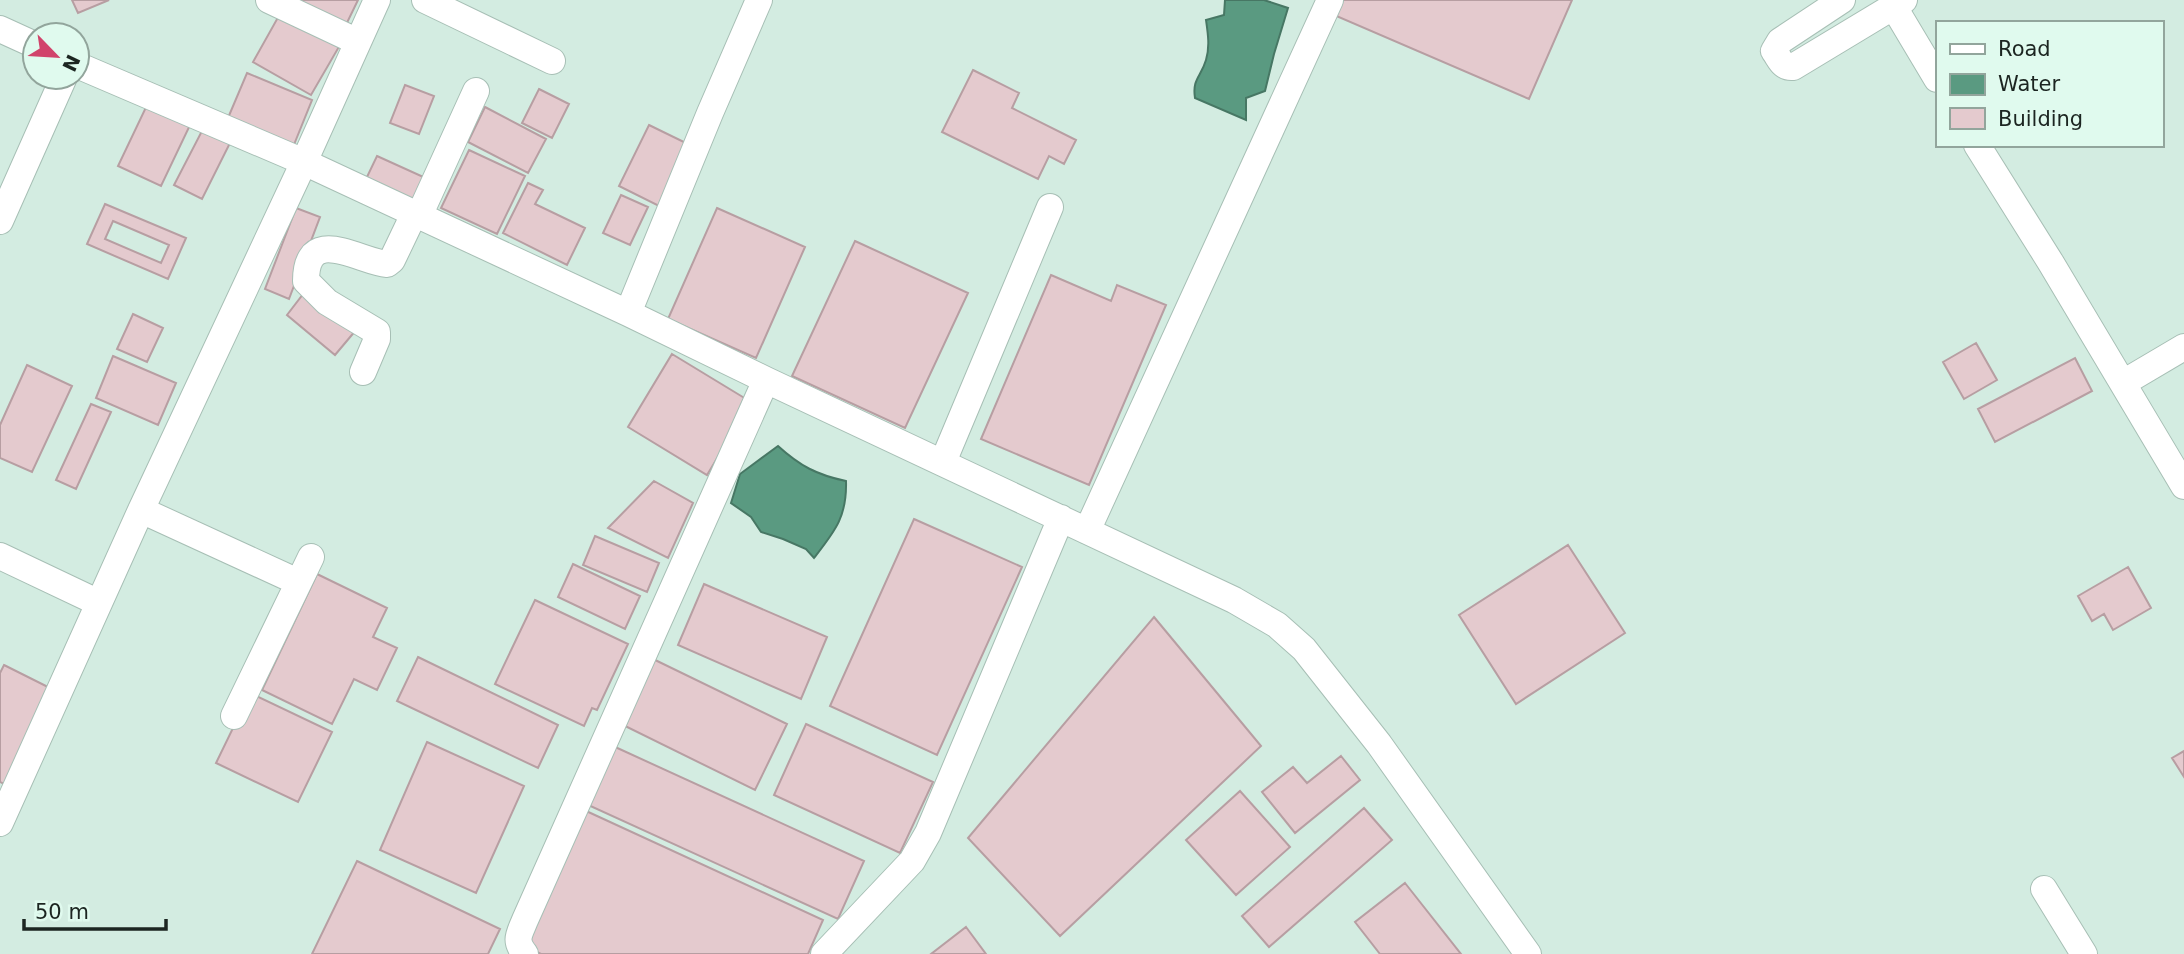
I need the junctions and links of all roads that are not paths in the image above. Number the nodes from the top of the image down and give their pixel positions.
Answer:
1 (269, 0) edge
2 (377, 0) edge
3 (425, 0) edge
4 (759, 0) edge
5 (1330, 0) edge
6 (1842, 0) edge
7 (1899, 3) edge
8 (0, 29) edge
9 (21, 39) edge
10 (358, 41) junction
11 (552, 61) dead end
12 (91, 71) edge
13 (1936, 77) edge
14 (58, 91) edge
15 (476, 91) dead end
16 (1978, 147) edge
17 (304, 162) junction
18 (1050, 207) dead end
19 (416, 215) junction
20 (0, 221) edge
21 (628, 313) junction
22 (2184, 347) edge
23 (363, 372) dead end
24 (766, 380) junction
25 (2123, 383) junction
26 (943, 462) junction
27 (2184, 486) edge
28 (141, 510) junction
29 (1061, 518) junction
30 (1087, 530) junction
31 (0, 556) edge
32 (311, 556) dead end
33 (298, 582) junction
34 (99, 603) junction
35 (234, 716) dead end
36 (0, 823) edge
37 (2044, 890) dead end
38 (525, 954) edge
39 (824, 954) edge
40 (1528, 954) edge
41 (2084, 954) edge

1 - 10 street
2 - 10 street
3 - 11 street
4 - 21 street
5 - 30 street
6 - 7 street
7 - 13 street
8 - 9 street
10 - 17 street
12 - 17 street
14 - 20 street
15 - 19 street
16 - 25 street
17 - 19 street
17 - 28 street
18 - 26 street
19 - 21 street
19 - 23 street
21 - 24 street
22 - 25 street
24 - 26 street
24 - 38 street
25 - 27 street
26 - 29 street
28 - 33 street
28 - 34 street
29 - 30 street
29 - 39 street
30 - 40 street
31 - 34 street
32 - 33 street
33 - 35 street
34 - 36 street
37 - 41 street

